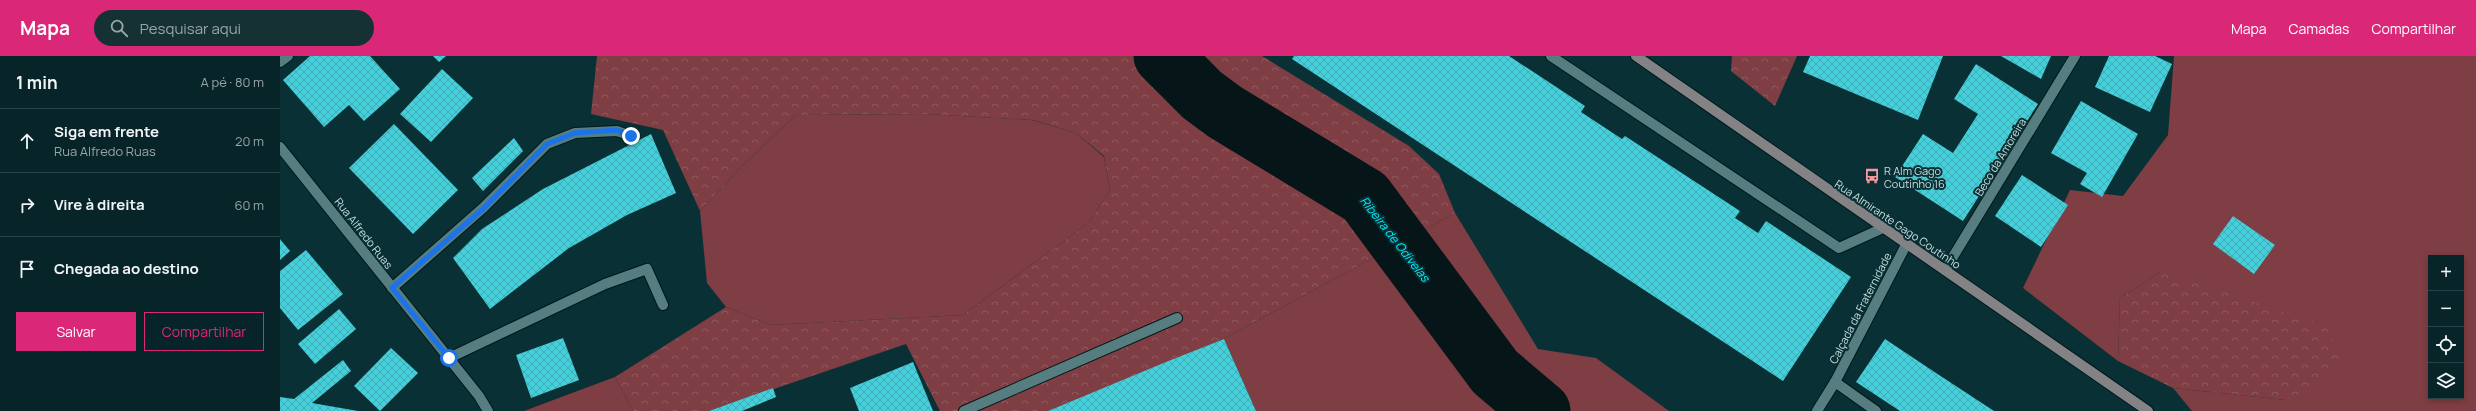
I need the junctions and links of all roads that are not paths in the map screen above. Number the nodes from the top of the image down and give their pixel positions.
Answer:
1 (288, 56) edge
2 (1551, 56) edge
3 (1636, 56) edge
4 (2075, 56) edge
5 (280, 62) edge
6 (631, 136) dead end
7 (280, 147) edge
8 (1883, 228) junction
9 (1906, 245) junction
10 (1945, 270) junction
11 (392, 288) junction
12 (663, 305) dead end
13 (1178, 318) dead end
14 (449, 358) junction
15 (1835, 382) junction
16 (488, 411) edge
17 (964, 411) edge
18 (1817, 411) edge
19 (1876, 411) edge
20 (2148, 411) edge

1 - 5 street
2 - 8 street
3 - 8 main road, Rua Almirante Gago Coutinho
4 - 10 street, Beco da Amoreira
6 - 11 street
7 - 11 street, Rua Alfredo Ruas
8 - 9 main road, Rua Almirante Gago Coutinho
9 - 10 main road, Rua Almirante Gago Coutinho
9 - 15 street, Calçada da Fraternidade
10 - 20 main road, Rua Almirante Gago Coutinho
11 - 14 street, Rua Alfredo Ruas
12 - 14 street
13 - 17 street
14 - 16 street, Rua Alfredo Ruas
15 - 18 street, Calçada da Fraternidade
15 - 19 street

